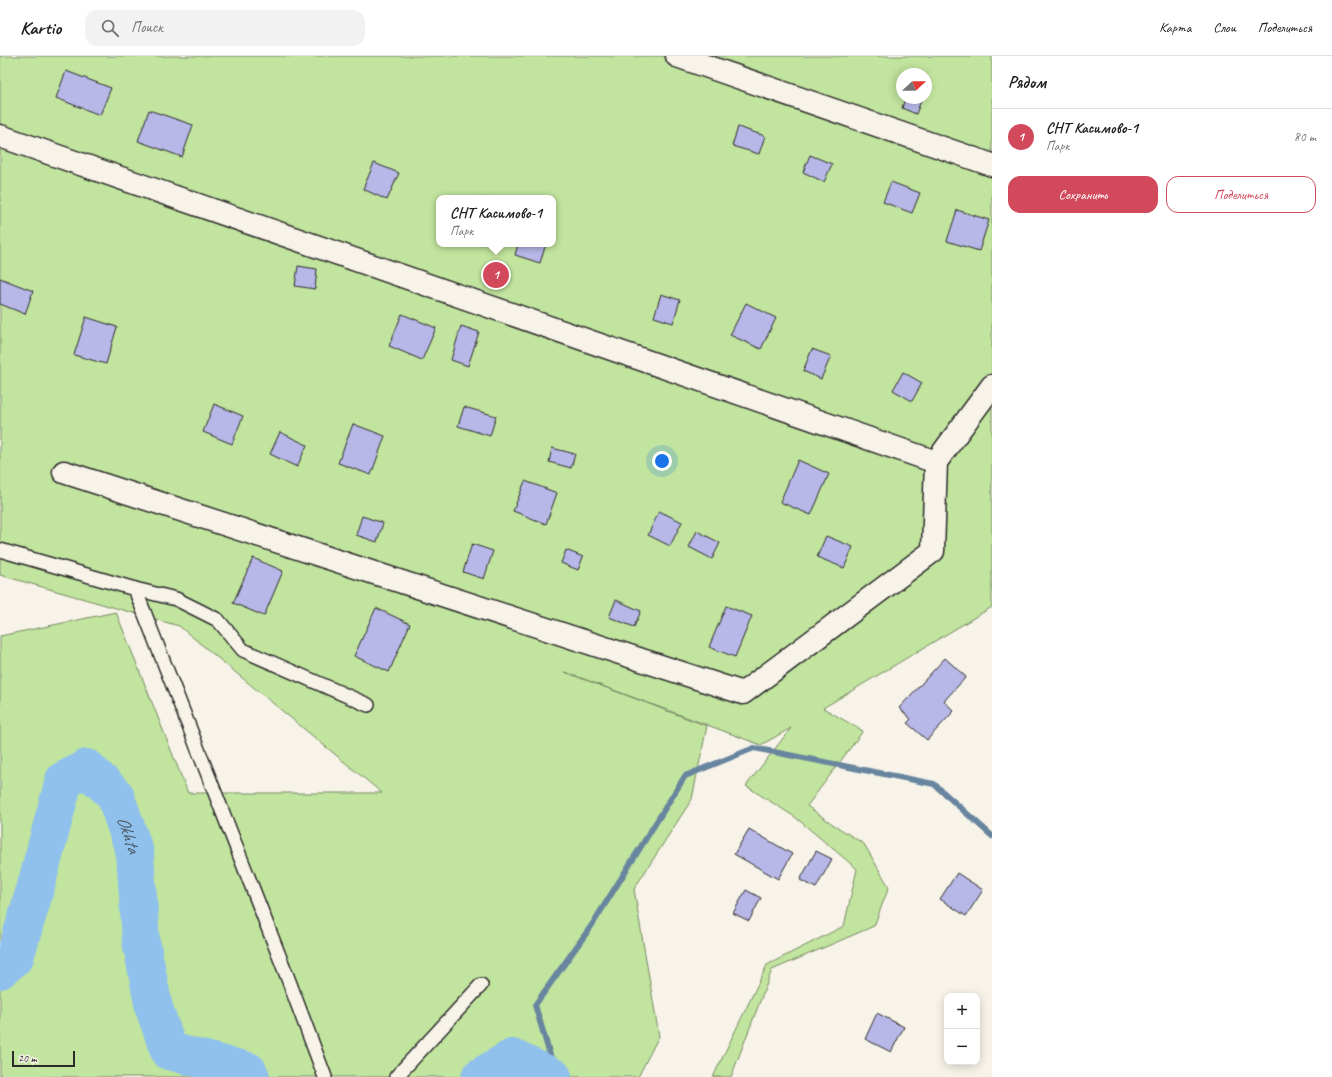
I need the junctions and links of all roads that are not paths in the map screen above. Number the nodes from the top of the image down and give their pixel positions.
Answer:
1 (677, 56) edge
2 (0, 136) edge
3 (992, 165) edge
4 (992, 386) edge
5 (936, 462) junction
6 (64, 472) dead end
7 (0, 550) edge
8 (135, 589) junction
9 (368, 705) dead end
10 (481, 985) dead end
11 (325, 1077) edge
12 (396, 1077) edge

1 - 3 street
2 - 5 street
4 - 5 street
5 - 6 street
7 - 8 lane
8 - 9 lane
8 - 11 lane
10 - 12 lane

